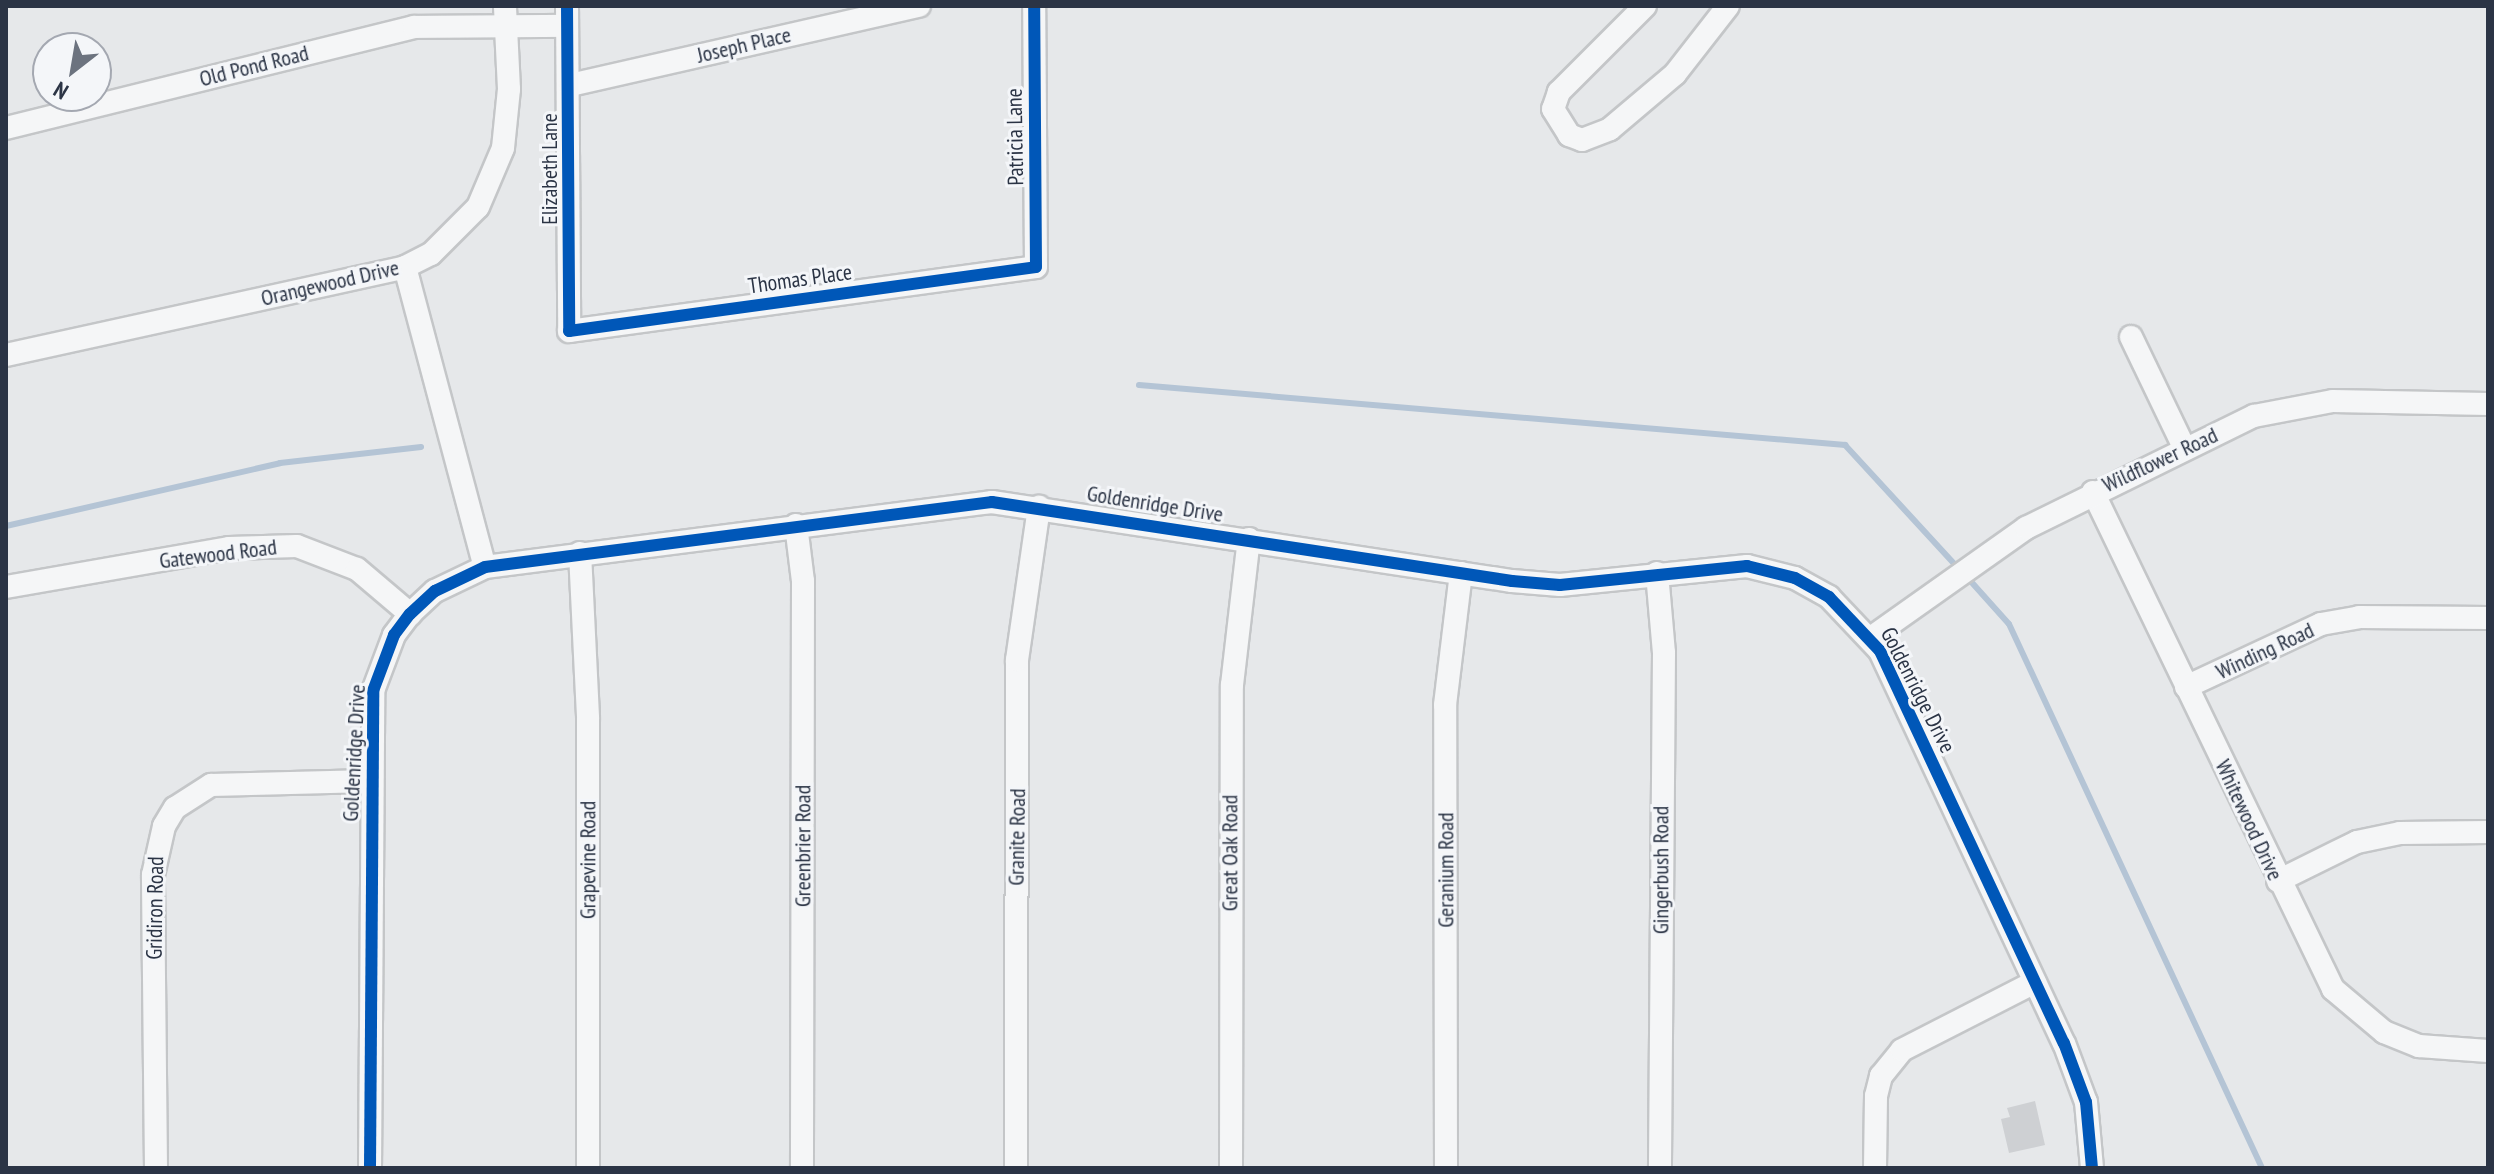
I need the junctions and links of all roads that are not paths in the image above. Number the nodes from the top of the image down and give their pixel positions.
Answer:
1 (919, 6) edge
2 (1034, 6) edge
3 (1645, 6) edge
4 (1728, 6) edge
5 (505, 15) edge
6 (567, 16) edge
7 (570, 85) junction
8 (6, 128) edge
9 (405, 267) junction
10 (1036, 267) joint
11 (569, 331) joint
12 (2131, 337) dead end
13 (6, 355) edge
14 (2488, 404) edge
15 (2185, 449) junction
16 (2093, 492) junction
17 (1039, 507) junction
18 (796, 525) junction
19 (1249, 539) junction
20 (580, 553) junction
21 (485, 567) junction
22 (1461, 573) junction
23 (1657, 573) junction
24 (6, 587) edge
25 (410, 614) junction
26 (2488, 618) edge
27 (1872, 637) junction
28 (2186, 687) junction
29 (370, 781) junction
30 (2488, 832) edge
31 (2278, 881) junction
32 (2035, 982) junction
33 (2488, 1051) edge
34 (156, 1168) edge
35 (370, 1168) edge
36 (588, 1168) edge
37 (802, 1168) edge
38 (1016, 1168) edge
39 (1231, 1168) edge
40 (1446, 1168) edge
41 (1660, 1168) edge
42 (1875, 1168) edge
43 (2092, 1168) edge

1 - 7 street, Joseph Place
2 - 10 street, Patricia Lane
3 - 4 street
5 - 6 street, Old Pond Road
5 - 8 street, Old Pond Road
5 - 9 street, Orangewood Drive
6 - 7 street, Elizabeth Lane
7 - 11 street, Elizabeth Lane
9 - 13 street, Orangewood Drive
9 - 21 street
10 - 11 street, Thomas Place
12 - 15 street
14 - 15 street, Wildflower Road
15 - 16 street, Wildflower Road
16 - 27 street, Wildflower Road
16 - 28 street, Whitewood Drive
17 - 18 street, Goldenridge Drive
17 - 19 street, Goldenridge Drive
17 - 38 street, Granite Road
18 - 20 street, Goldenridge Drive
18 - 37 street, Greenbrier Road
19 - 22 street, Goldenridge Drive
19 - 39 street, Great Oak Road
20 - 21 street, Goldenridge Drive
20 - 36 street, Grapevine Road
21 - 25 street, Goldenridge Drive
22 - 23 street, Goldenridge Drive
22 - 40 street, Geranium Road
23 - 27 street, Goldenridge Drive
23 - 41 street, Gingerbush Road
24 - 25 street, Gatewood Road
25 - 29 street, Goldenridge Drive
26 - 28 street, Winding Road
27 - 32 street, Goldenridge Drive
28 - 31 street, Whitewood Drive
29 - 34 street, Gridiron Road
29 - 35 street, Goldenridge Drive
30 - 31 street
31 - 33 street, Whitewood Drive
32 - 42 street
32 - 43 street, Goldenridge Drive

